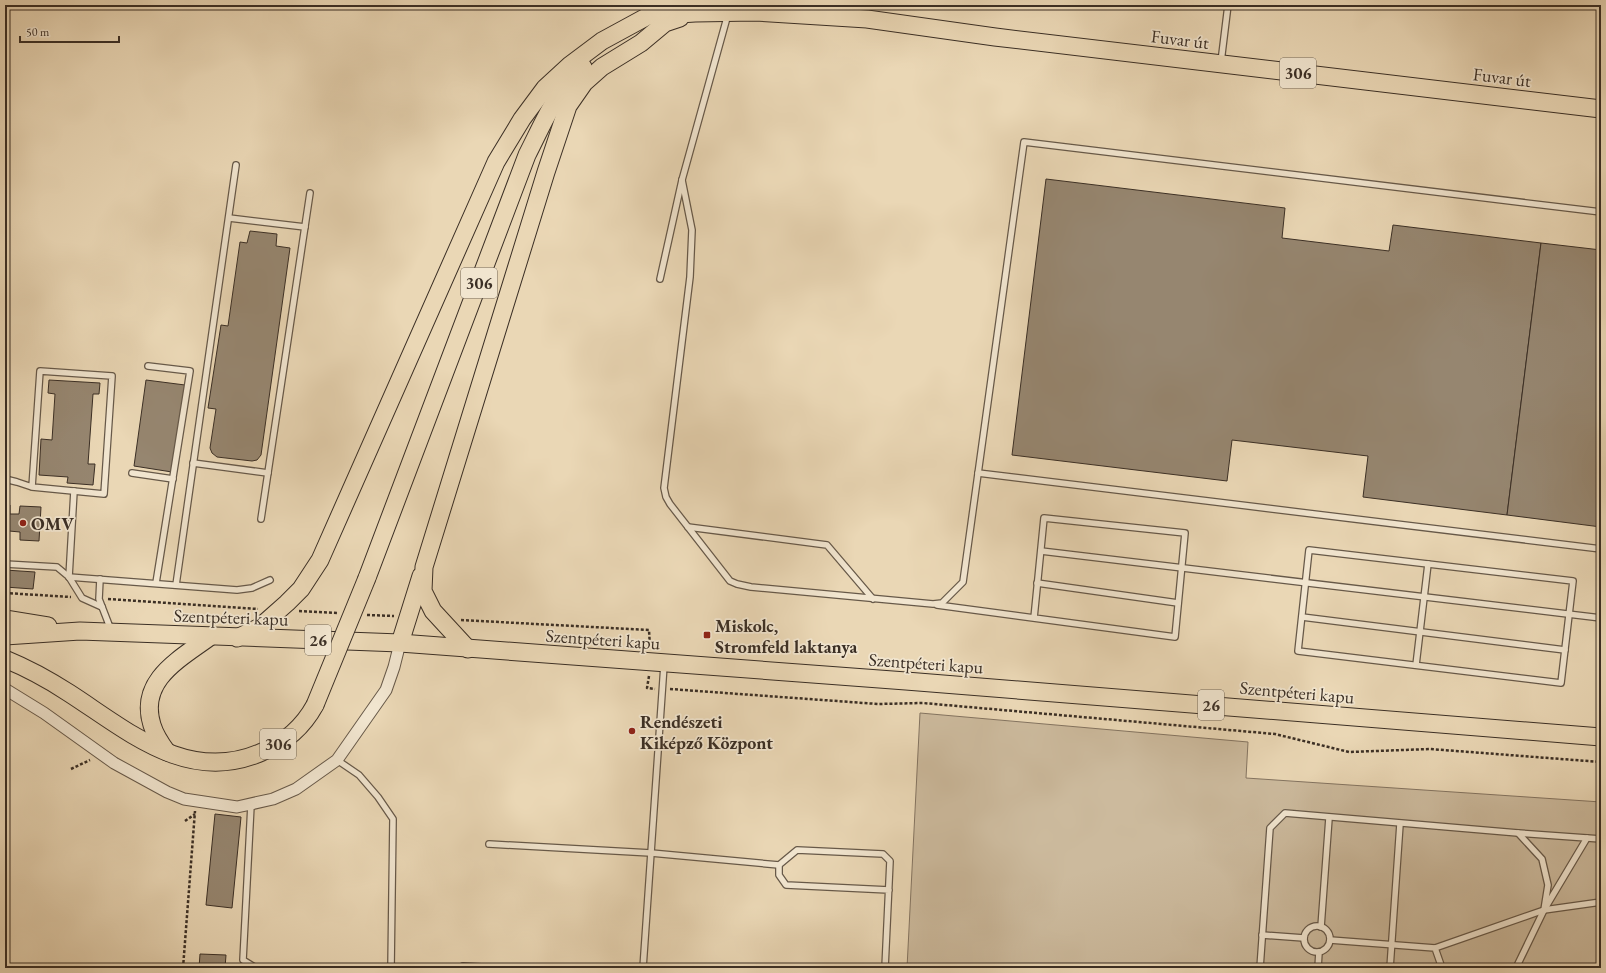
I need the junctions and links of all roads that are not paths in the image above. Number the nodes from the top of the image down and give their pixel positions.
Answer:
1 (1228, 5) edge
2 (697, 8) edge
3 (650, 11) edge
4 (728, 12) junction
5 (1221, 64) junction
6 (1601, 109) edge
7 (236, 165) dead end
8 (682, 180) junction
9 (310, 193) dead end
10 (1601, 212) edge
11 (229, 218) junction
12 (304, 227) junction
13 (660, 279) dead end
14 (148, 366) dead end
15 (194, 463) junction
16 (132, 473) dead end
17 (268, 473) junction
18 (978, 473) junction
19 (173, 479) junction
20 (5, 480) edge
21 (32, 487) junction
22 (74, 491) junction
23 (261, 519) dead end
24 (688, 527) junction
25 (1601, 549) edge
26 (1041, 551) junction
27 (5, 564) edge
28 (1428, 564) junction
29 (424, 567) junction
30 (1182, 568) junction
31 (69, 577) junction
32 (100, 579) junction
33 (270, 580) dead end
34 (1037, 583) junction
35 (1305, 583) junction
36 (156, 584) junction
37 (176, 586) junction
38 (1424, 597) junction
39 (873, 599) junction
40 (933, 604) junction
41 (1178, 604) junction
42 (102, 607) junction
43 (1569, 614) junction
44 (1302, 617) junction
45 (1034, 618) junction
46 (1601, 618) edge
47 (5, 619) edge
48 (80, 631) junction
49 (111, 632) junction
50 (1420, 632) junction
51 (5, 636) edge
52 (210, 636) junction
53 (237, 638) junction
54 (400, 643) junction
55 (468, 649) junction
56 (1565, 650) junction
57 (5, 659) edge
58 (664, 663) junction
59 (1416, 665) junction
60 (5, 689) edge
61 (1601, 737) edge
62 (167, 752) junction
63 (337, 760) junction
64 (251, 805) junction
65 (1329, 818) junction
66 (1400, 824) junction
67 (1518, 833) junction
68 (1587, 838) junction
69 (1601, 839) edge
70 (489, 844) dead end
71 (651, 853) junction
72 (779, 865) junction
73 (889, 890) junction
74 (1601, 902) edge
75 (1544, 910) junction
76 (1321, 927) junction
77 (1262, 935) junction
78 (1304, 938) junction
79 (1330, 940) junction
80 (1391, 944) junction
81 (1435, 948) junction
82 (1319, 952) junction
83 (247, 961) junction
84 (463, 966) dead end
85 (246, 968) edge
86 (256, 968) edge
87 (391, 968) edge
88 (500, 968) edge
89 (643, 968) edge
90 (885, 968) edge
91 (1260, 968) edge
92 (1318, 968) edge
93 (1390, 968) edge
94 (1442, 968) edge
95 (1516, 968) edge

1 - 5 lane
2 - 3 main road
2 - 4 main road, 306
2 - 29 main road
2 - 62 main road, 306, bridge
3 - 53 main road
4 - 5 main road, Fuvar út / 306
4 - 8 lane
5 - 6 main road, Fuvar út / 306
7 - 11 lane
8 - 13 lane
8 - 24 lane
9 - 12 lane
10 - 18 lane
11 - 12 lane
11 - 15 lane
12 - 17 lane
14 - 19 lane
15 - 17 lane
15 - 37 lane
16 - 19 lane
17 - 23 lane
18 - 25 lane
18 - 40 lane
19 - 36 lane
20 - 21 lane
21 - 22 lane
21 - 22 lane
22 - 31 lane
24 - 39 lane
24 - 39 lane
26 - 30 lane
26 - 30 lane
26 - 34 lane
27 - 31 lane
28 - 35 lane
28 - 38 lane
28 - 43 lane
29 - 54 main road
29 - 55 main road
30 - 35 lane
30 - 41 lane
31 - 32 lane
31 - 42 lane
32 - 36 lane
32 - 42 lane
33 - 37 lane
34 - 41 lane
34 - 45 lane
35 - 38 lane
35 - 44 lane
36 - 37 lane
38 - 43 lane
38 - 50 lane
39 - 40 lane
40 - 45 lane
41 - 45 lane
42 - 49 lane
43 - 46 lane
43 - 56 lane
44 - 50 lane
44 - 59 lane
47 - 48 main road, Szentpéteri kapu / 26
48 - 49 main road, Szentpéteri kapu / 26
48 - 51 main road, Szentpéteri kapu / 26
49 - 52 main road, Szentpéteri kapu / 26
50 - 56 lane
50 - 59 lane
52 - 53 main road, Szentpéteri kapu / 26
52 - 62 main road
53 - 54 main road, Szentpéteri kapu / 26
54 - 55 main road, Szentpéteri kapu / 26
54 - 63 street
55 - 58 main road, Szentpéteri kapu / 26
56 - 59 lane
57 - 62 main road
58 - 61 main road, Szentpéteri kapu / 26
58 - 71 lane
60 - 64 street
63 - 64 street
63 - 87 lane
64 - 83 lane
65 - 66 lane
65 - 76 lane
65 - 77 lane
66 - 67 lane
66 - 80 lane
67 - 68 lane
67 - 75 lane
68 - 69 lane
68 - 75 lane
70 - 71 lane
71 - 72 lane
71 - 89 lane
72 - 73 lane
72 - 73 lane
73 - 90 lane
74 - 75 lane
75 - 81 lane
75 - 95 lane
76 - 78 lane
76 - 79 lane
77 - 78 lane
77 - 91 lane
78 - 82 lane
79 - 80 lane
79 - 82 lane
80 - 81 lane
80 - 93 lane
81 - 94 lane
82 - 92 lane
83 - 85 lane
83 - 86 lane
84 - 88 lane

